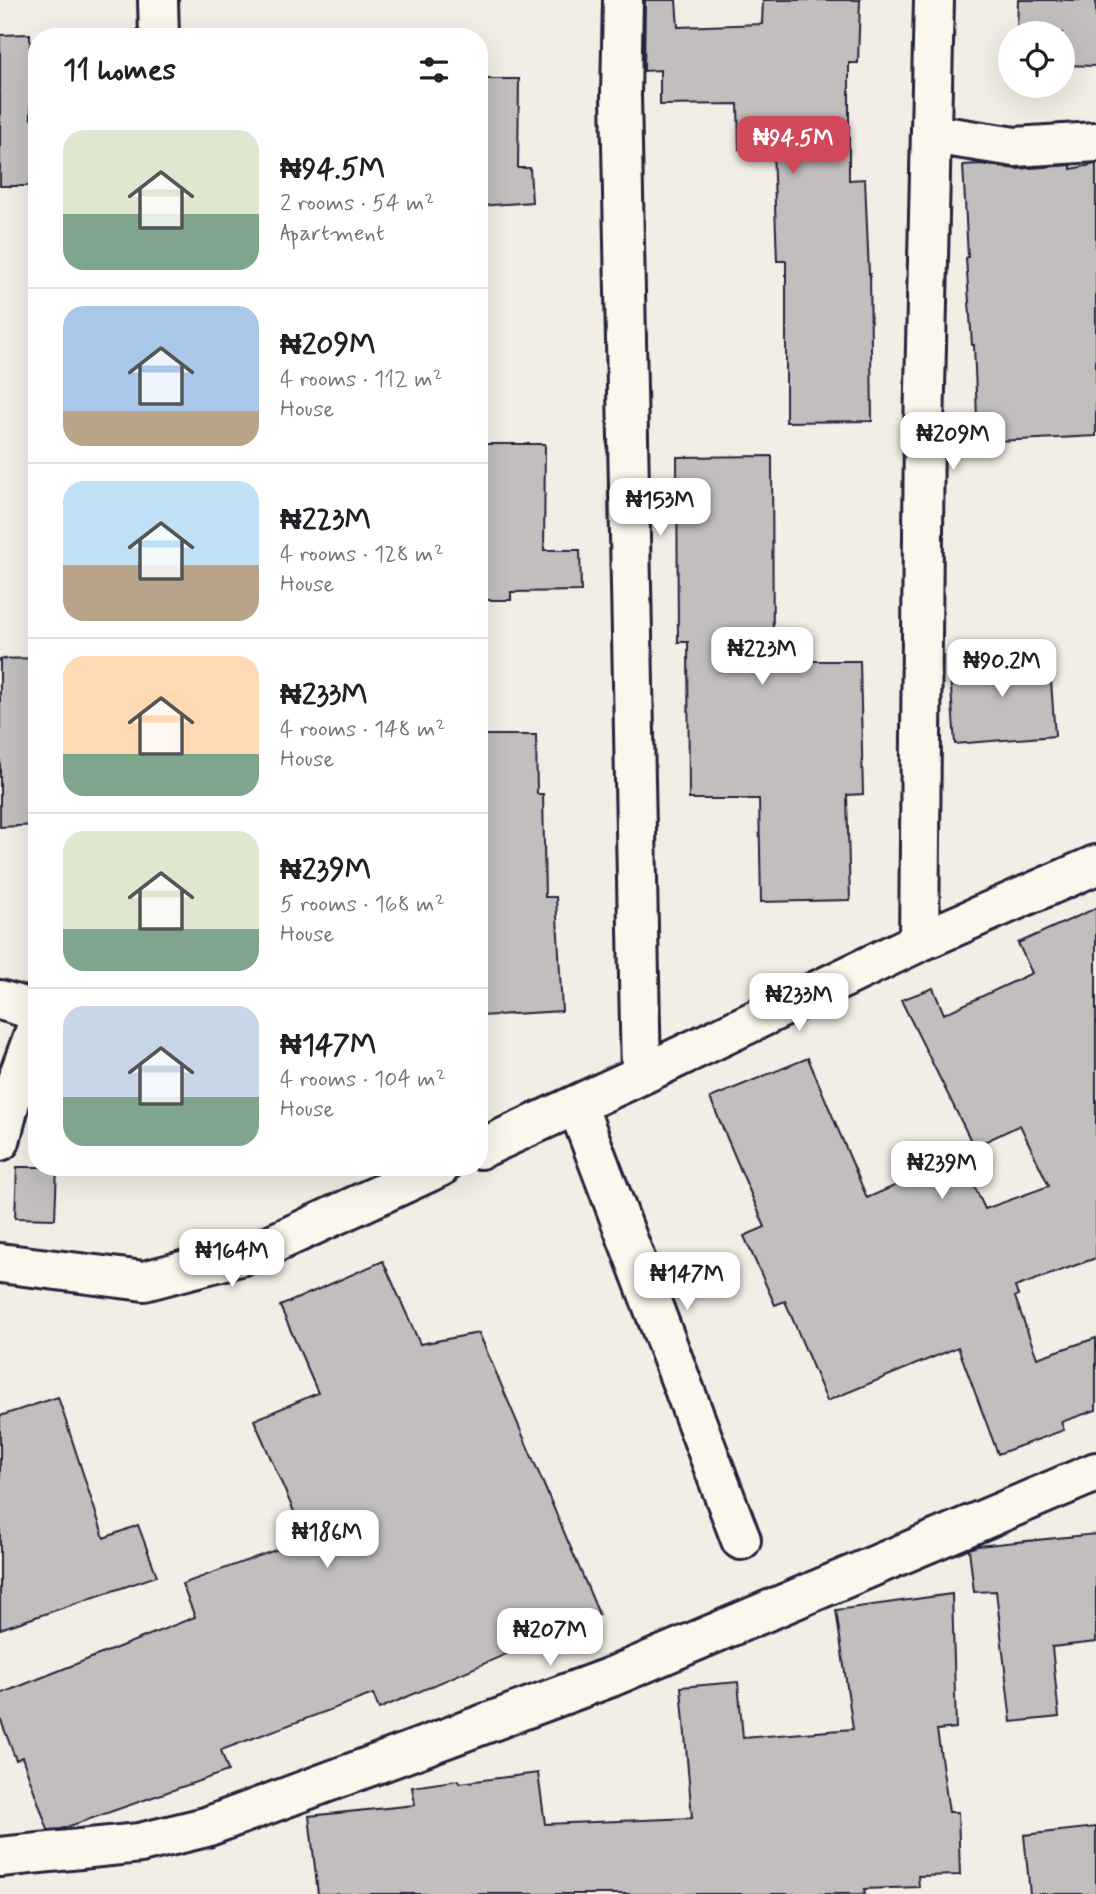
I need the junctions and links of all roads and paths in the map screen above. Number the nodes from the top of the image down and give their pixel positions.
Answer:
1 (158, 0) edge
2 (623, 0) edge
3 (934, 0) edge
4 (159, 28) edge
5 (931, 134) junction
6 (1096, 142) edge
7 (1096, 865) edge
8 (919, 942) junction
9 (0, 1000) edge
10 (28, 1008) edge
11 (28, 1050) edge
12 (641, 1075) junction
13 (577, 1105) junction
14 (0, 1141) edge
15 (488, 1145) edge
16 (420, 1176) edge
17 (0, 1264) edge
18 (1096, 1472) edge
19 (741, 1540) dead end
20 (0, 1857) edge

1 - 4 street
2 - 12 street
3 - 5 street
5 - 6 street
5 - 8 street
7 - 8 street
8 - 12 street
9 - 10 street
11 - 14 street
12 - 13 street
13 - 15 street
13 - 19 street
16 - 17 street
18 - 20 street

